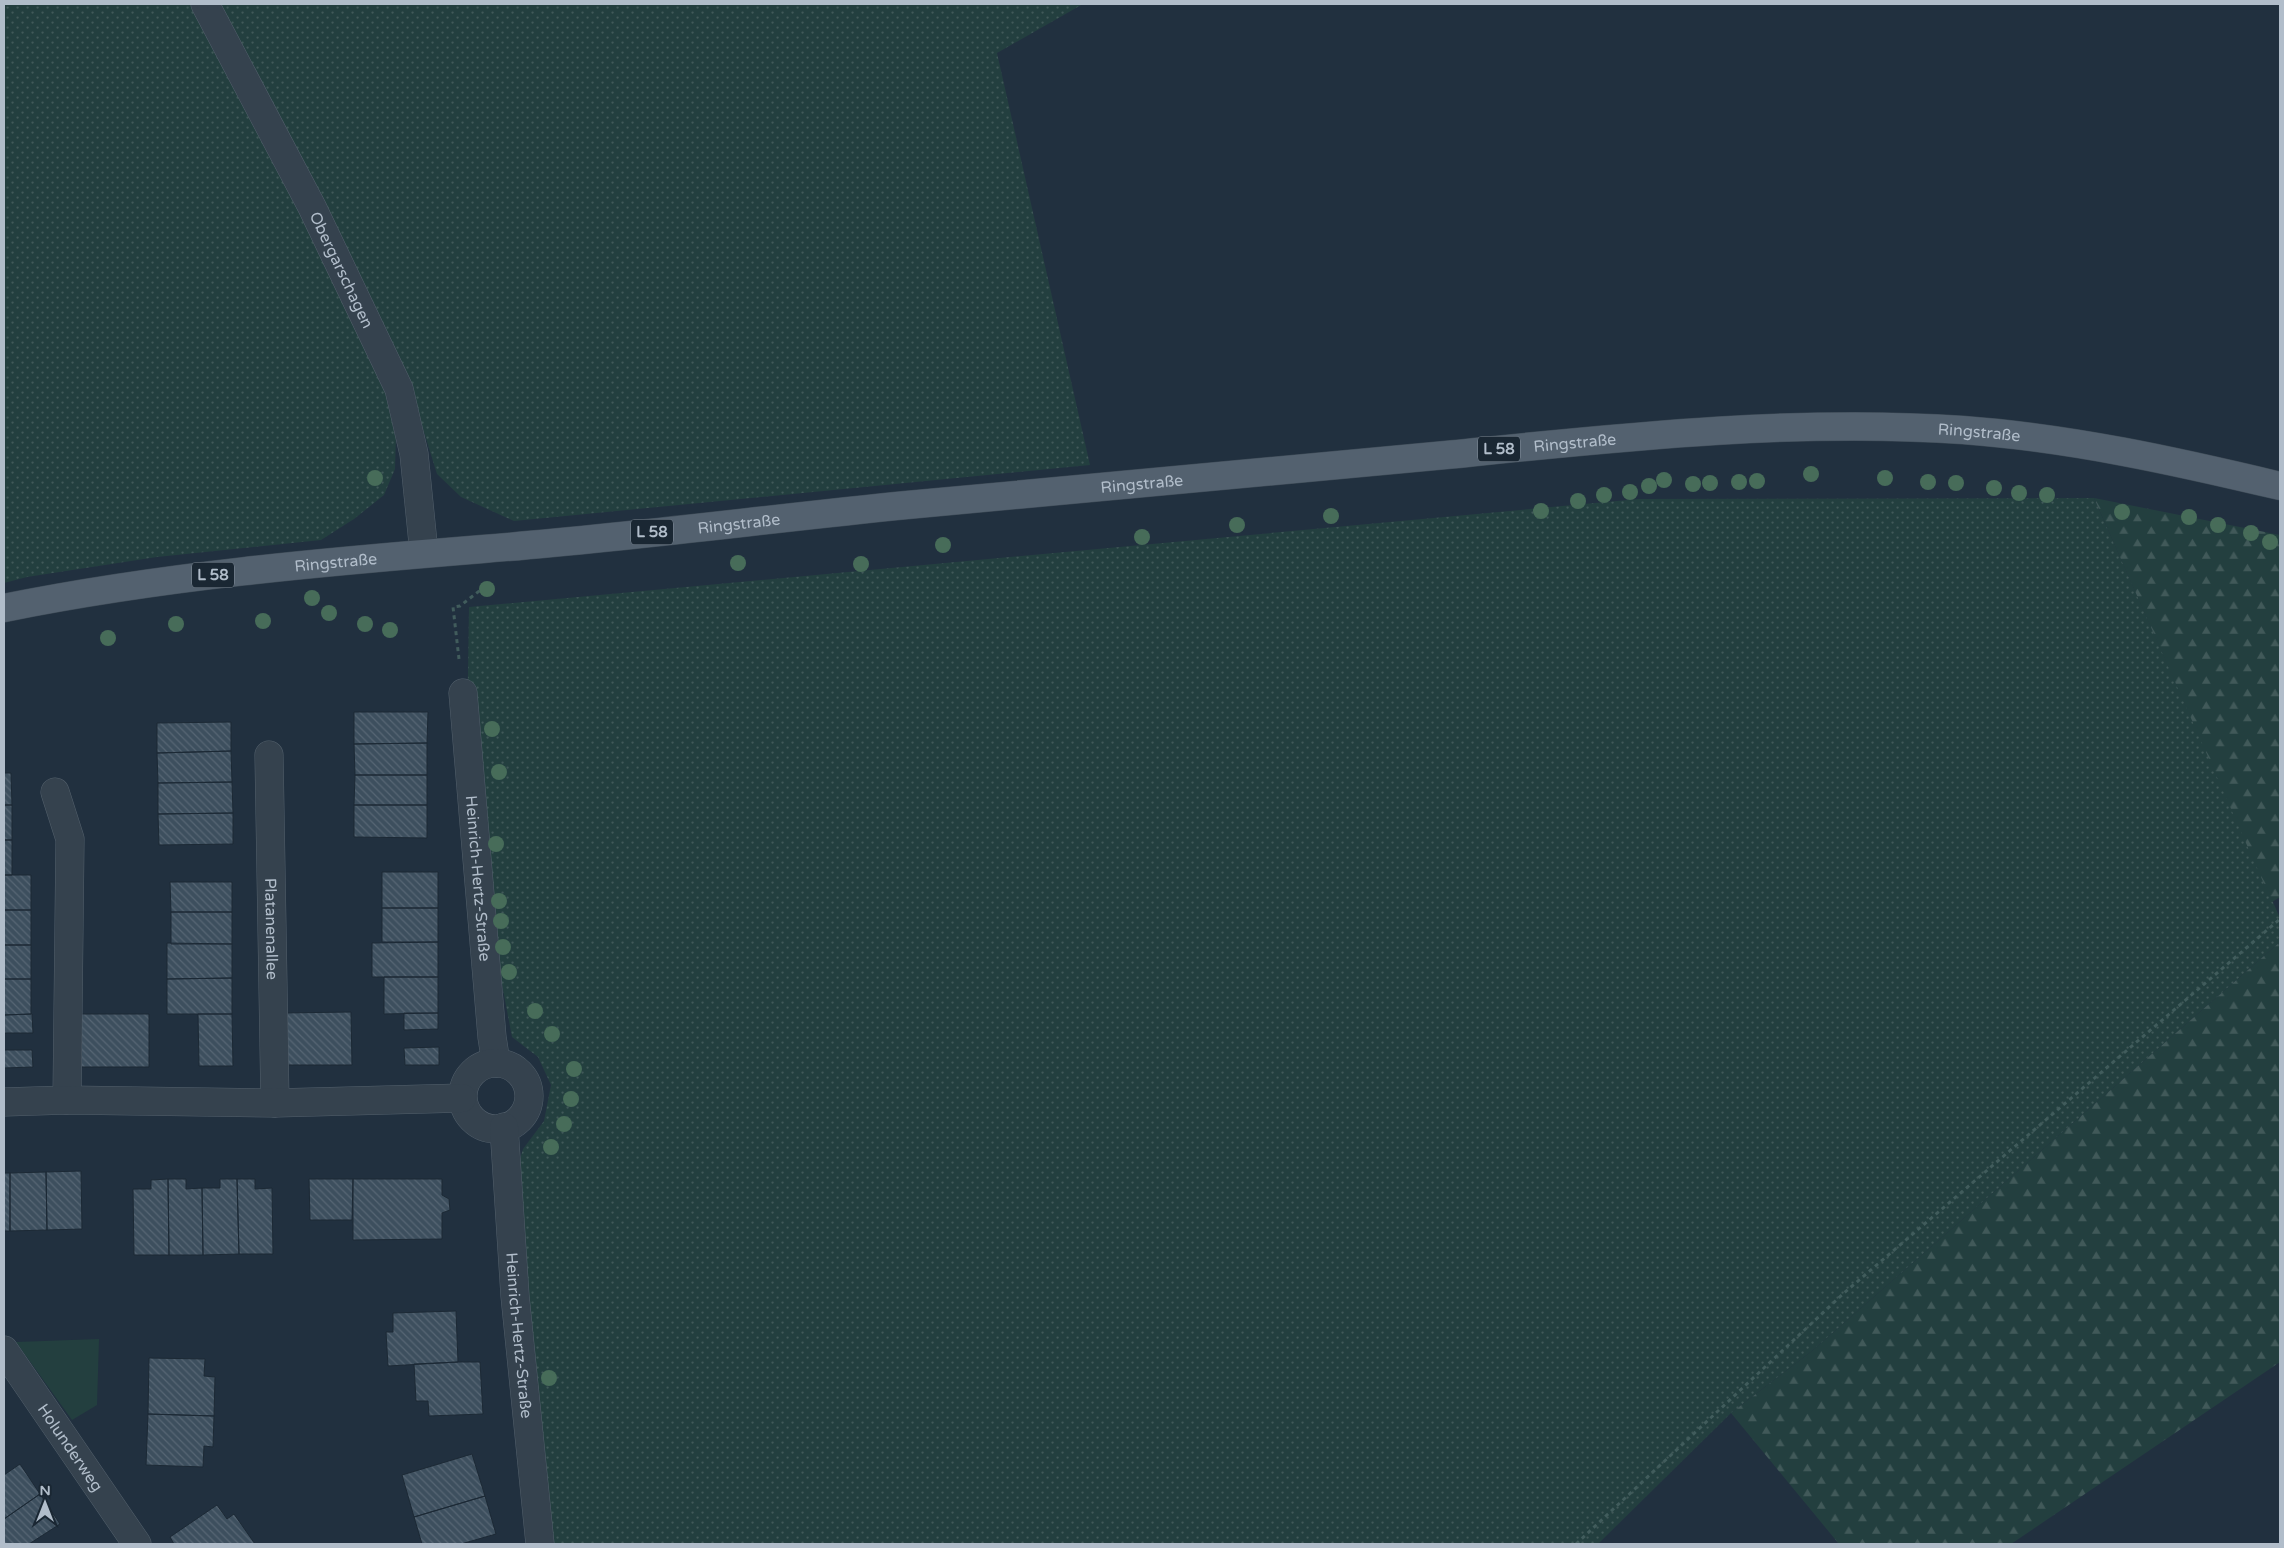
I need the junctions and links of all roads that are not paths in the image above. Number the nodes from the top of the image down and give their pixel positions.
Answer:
1 (204, 4) edge
2 (2280, 486) edge
3 (424, 553) junction
4 (4, 608) edge
5 (462, 693) road end
6 (269, 755) dead end
7 (56, 792) dead end
8 (496, 1063) junction
9 (462, 1098) junction
10 (68, 1100) junction
11 (4, 1102) edge
12 (275, 1103) junction
13 (504, 1127) junction
14 (4, 1350) edge
15 (137, 1544) edge
16 (540, 1544) edge

1 - 3 street, Obergarschagen
2 - 3 main road, Ringstraße / L 58
3 - 4 main road, Ringstraße / L 58
5 - 8 street, Heinrich-Hertz-Straße
6 - 12 street, Platanenallee
7 - 10 street
8 - 9 street
8 - 13 street
9 - 12 street
9 - 13 street
10 - 11 street
10 - 12 street
13 - 16 street, Heinrich-Hertz-Straße
14 - 15 street, Holunderweg

